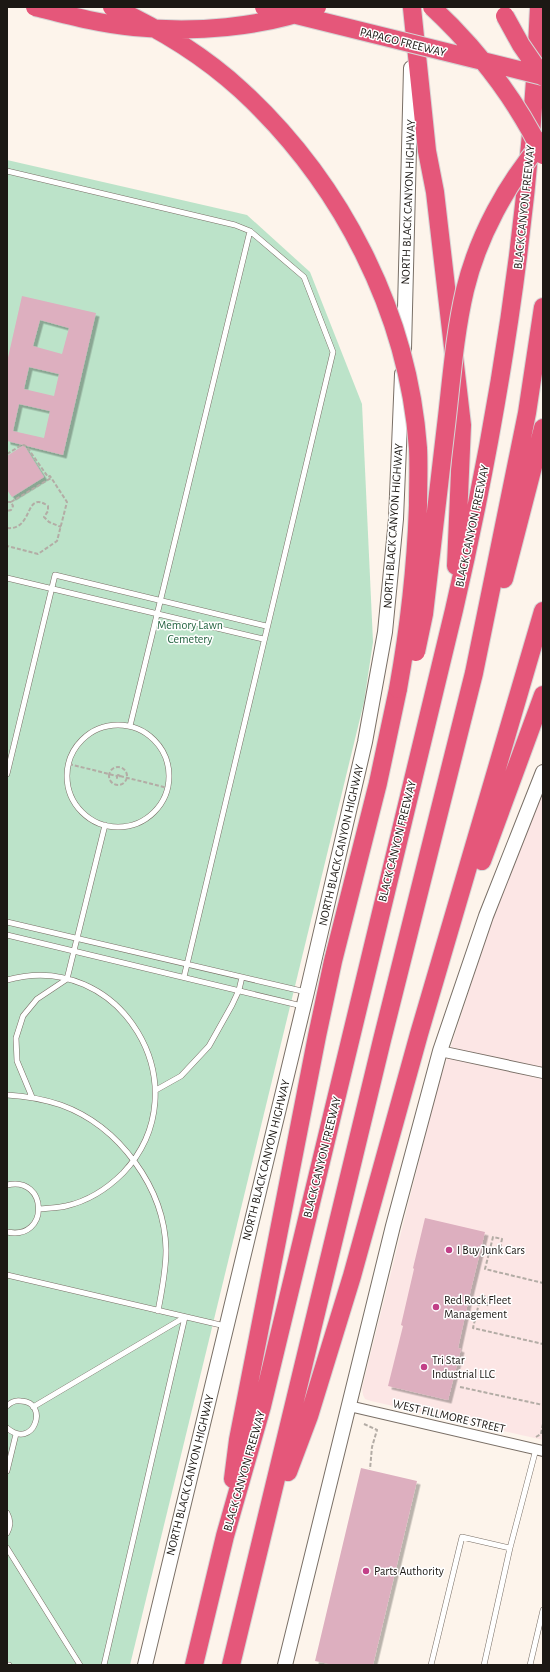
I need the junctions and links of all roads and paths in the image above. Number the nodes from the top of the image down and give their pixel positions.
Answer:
1 (35, 7) edge
2 (112, 7) edge
3 (264, 7) edge
4 (317, 7) edge
5 (412, 7) edge
6 (432, 7) edge
7 (540, 7) edge
8 (503, 12) edge
9 (543, 76) edge
10 (543, 141) edge
11 (543, 155) edge
12 (7, 171) edge
13 (250, 231) junction
14 (543, 307) edge
15 (543, 428) edge
16 (7, 454) edge
17 (51, 478) junction
18 (7, 502) edge
19 (11, 502) junction
20 (7, 510) edge
21 (7, 528) edge
22 (61, 528) junction
23 (7, 546) edge
24 (7, 578) edge
25 (52, 589) junction
26 (160, 600) junction
27 (454, 610) junction
28 (543, 611) edge
29 (157, 614) junction
30 (266, 626) junction
31 (263, 639) junction
32 (474, 673) junction
33 (403, 691) junction
34 (543, 695) edge
35 (130, 726) junction
36 (69, 764) junction
37 (7, 774) edge
38 (109, 774) junction
39 (542, 777) edge
40 (127, 778) junction
41 (168, 788) junction
42 (105, 825) junction
43 (7, 922) edge
44 (7, 935) edge
45 (77, 938) junction
46 (447, 942) junction
47 (74, 951) junction
48 (187, 964) junction
49 (184, 977) junction
50 (242, 977) junction
51 (67, 979) junction
52 (7, 980) edge
53 (239, 990) junction
54 (307, 992) junction
55 (304, 1006) junction
56 (440, 1051) junction
57 (543, 1073) edge
58 (156, 1090) junction
59 (7, 1095) edge
60 (32, 1097) junction
61 (134, 1161) junction
62 (7, 1185) edge
63 (39, 1209) junction
64 (7, 1232) edge
65 (500, 1248) dead end
66 (7, 1275) edge
67 (543, 1283) edge
68 (487, 1306) dead end
69 (158, 1310) junction
70 (185, 1317) junction
71 (226, 1327) junction
72 (543, 1344) edge
73 (460, 1387) dead end
74 (543, 1405) edge
75 (7, 1406) edge
76 (349, 1406) junction
77 (33, 1407) junction
78 (364, 1424) dead end
79 (543, 1424) edge
80 (7, 1428) edge
81 (16, 1434) junction
82 (536, 1437) dead end
83 (539, 1450) edge
84 (370, 1469) dead end
85 (7, 1471) edge
86 (7, 1513) edge
87 (7, 1533) edge
88 (225, 1536) junction
89 (261, 1542) junction
90 (7, 1548) edge
91 (510, 1548) junction
92 (543, 1610) edge
93 (80, 1665) edge
94 (104, 1665) edge
95 (145, 1665) edge
96 (194, 1665) edge
97 (232, 1665) edge
98 (285, 1665) edge
99 (431, 1665) edge
100 (484, 1665) edge
101 (530, 1665) edge

1 - 4 highway, bridge
2 - 33 highway, bridge
3 - 9 highway, PAPAGO FREEWAY, bridge
5 - 27 highway
5 - 54 main road, NORTH BLACK CANYON HIGHWAY
6 - 11 highway, bridge
7 - 27 highway, BLACK CANYON FREEWAY
8 - 9 highway, bridge
10 - 33 highway, bridge
12 - 13 lane
13 - 26 lane
13 - 30 lane
14 - 32 highway
15 - 32 highway
16 - 17 path
17 - 19 path
17 - 22 path
18 - 19 path
19 - 20 path
21 - 22 path
22 - 23 path
24 - 25 lane
25 - 26 lane
25 - 29 lane
25 - 37 lane
26 - 29 lane
26 - 30 lane
27 - 88 highway, BLACK CANYON FREEWAY
28 - 46 highway
29 - 31 lane
29 - 35 lane
30 - 31 lane
31 - 48 lane
32 - 89 highway
33 - 88 highway
34 - 46 highway
35 - 36 lane
35 - 41 lane
36 - 38 path
36 - 42 lane
38 - 40 path
38 - 40 path
38 - 40 path
39 - 56 main road
40 - 41 path
41 - 42 lane
42 - 45 lane
43 - 45 lane
44 - 47 lane
45 - 47 lane
45 - 48 lane
46 - 89 highway
47 - 49 lane
47 - 51 lane
48 - 49 lane
48 - 50 lane
49 - 53 lane
50 - 53 lane
50 - 54 lane
51 - 52 lane
51 - 58 lane
51 - 60 lane
53 - 55 lane
53 - 58 lane
54 - 55 main road, NORTH BLACK CANYON HIGHWAY
55 - 71 main road, NORTH BLACK CANYON HIGHWAY
56 - 57 street
56 - 76 main road
58 - 61 lane
59 - 60 lane
60 - 61 lane
61 - 63 lane
61 - 69 lane
62 - 63 lane
63 - 64 lane
65 - 67 path
66 - 69 lane
68 - 72 path
69 - 70 lane
70 - 71 lane
70 - 77 lane
70 - 94 lane
71 - 95 main road, NORTH BLACK CANYON HIGHWAY
73 - 74 path
75 - 77 lane
76 - 83 street, WEST FILLMORE STREET
76 - 98 main road
77 - 81 lane
78 - 84 path
79 - 82 path
80 - 81 lane
81 - 85 lane
83 - 91 lane
86 - 87 lane
88 - 96 highway, BLACK CANYON FREEWAY
89 - 97 highway
90 - 93 lane
91 - 99 lane
91 - 100 lane
92 - 101 lane

